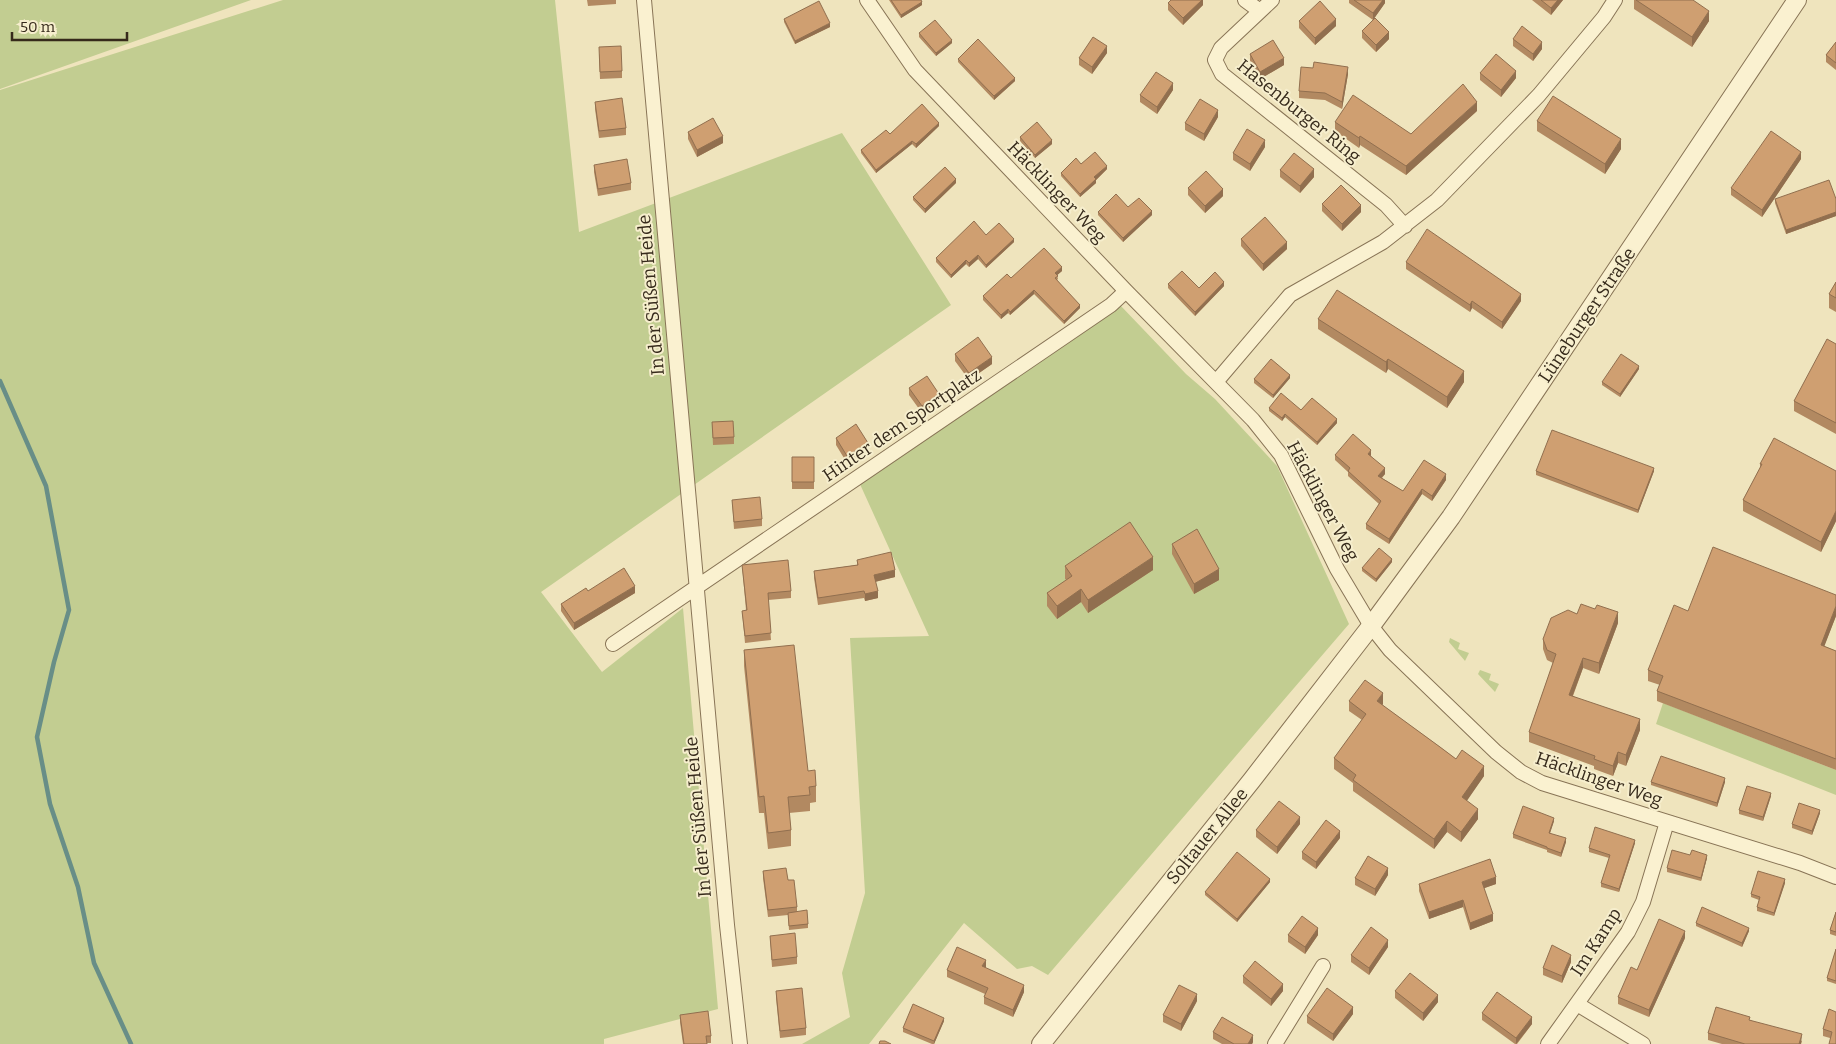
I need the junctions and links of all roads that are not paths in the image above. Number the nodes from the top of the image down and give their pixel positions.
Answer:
1 (644, 0) edge
2 (867, 0) edge
3 (1244, 0) edge
4 (1272, 0) edge
5 (1615, 0) edge
6 (1797, 0) edge
7 (1260, 11) junction
8 (1405, 226) junction
9 (1126, 291) junction
10 (1216, 382) junction
11 (696, 587) junction
12 (1371, 626) junction
13 (613, 644) dead end
14 (1667, 822) junction
15 (1836, 878) edge
16 (1323, 966) dead end
17 (1577, 1004) junction
18 (740, 1044) edge
19 (1041, 1044) edge
20 (1275, 1044) edge
21 (1548, 1044) edge
22 (1643, 1044) edge

1 - 11 street, In der Süßen Heide
2 - 9 street, Häcklinger Weg
3 - 7 street
4 - 7 street
5 - 8 street
6 - 12 street, Lüneburger Straße
7 - 8 street, Hasenburger Ring
8 - 10 street
9 - 10 street, Häcklinger Weg
9 - 11 street, Hinter dem Sportplatz
10 - 12 street, Häcklinger Weg
11 - 13 street
11 - 18 street, In der Süßen Heide
12 - 14 street, Häcklinger Weg
12 - 19 street, Soltauer Allee
14 - 15 street, Häcklinger Weg
14 - 17 street, Im Kamp
16 - 20 street
17 - 21 street, Im Kamp
17 - 22 street

